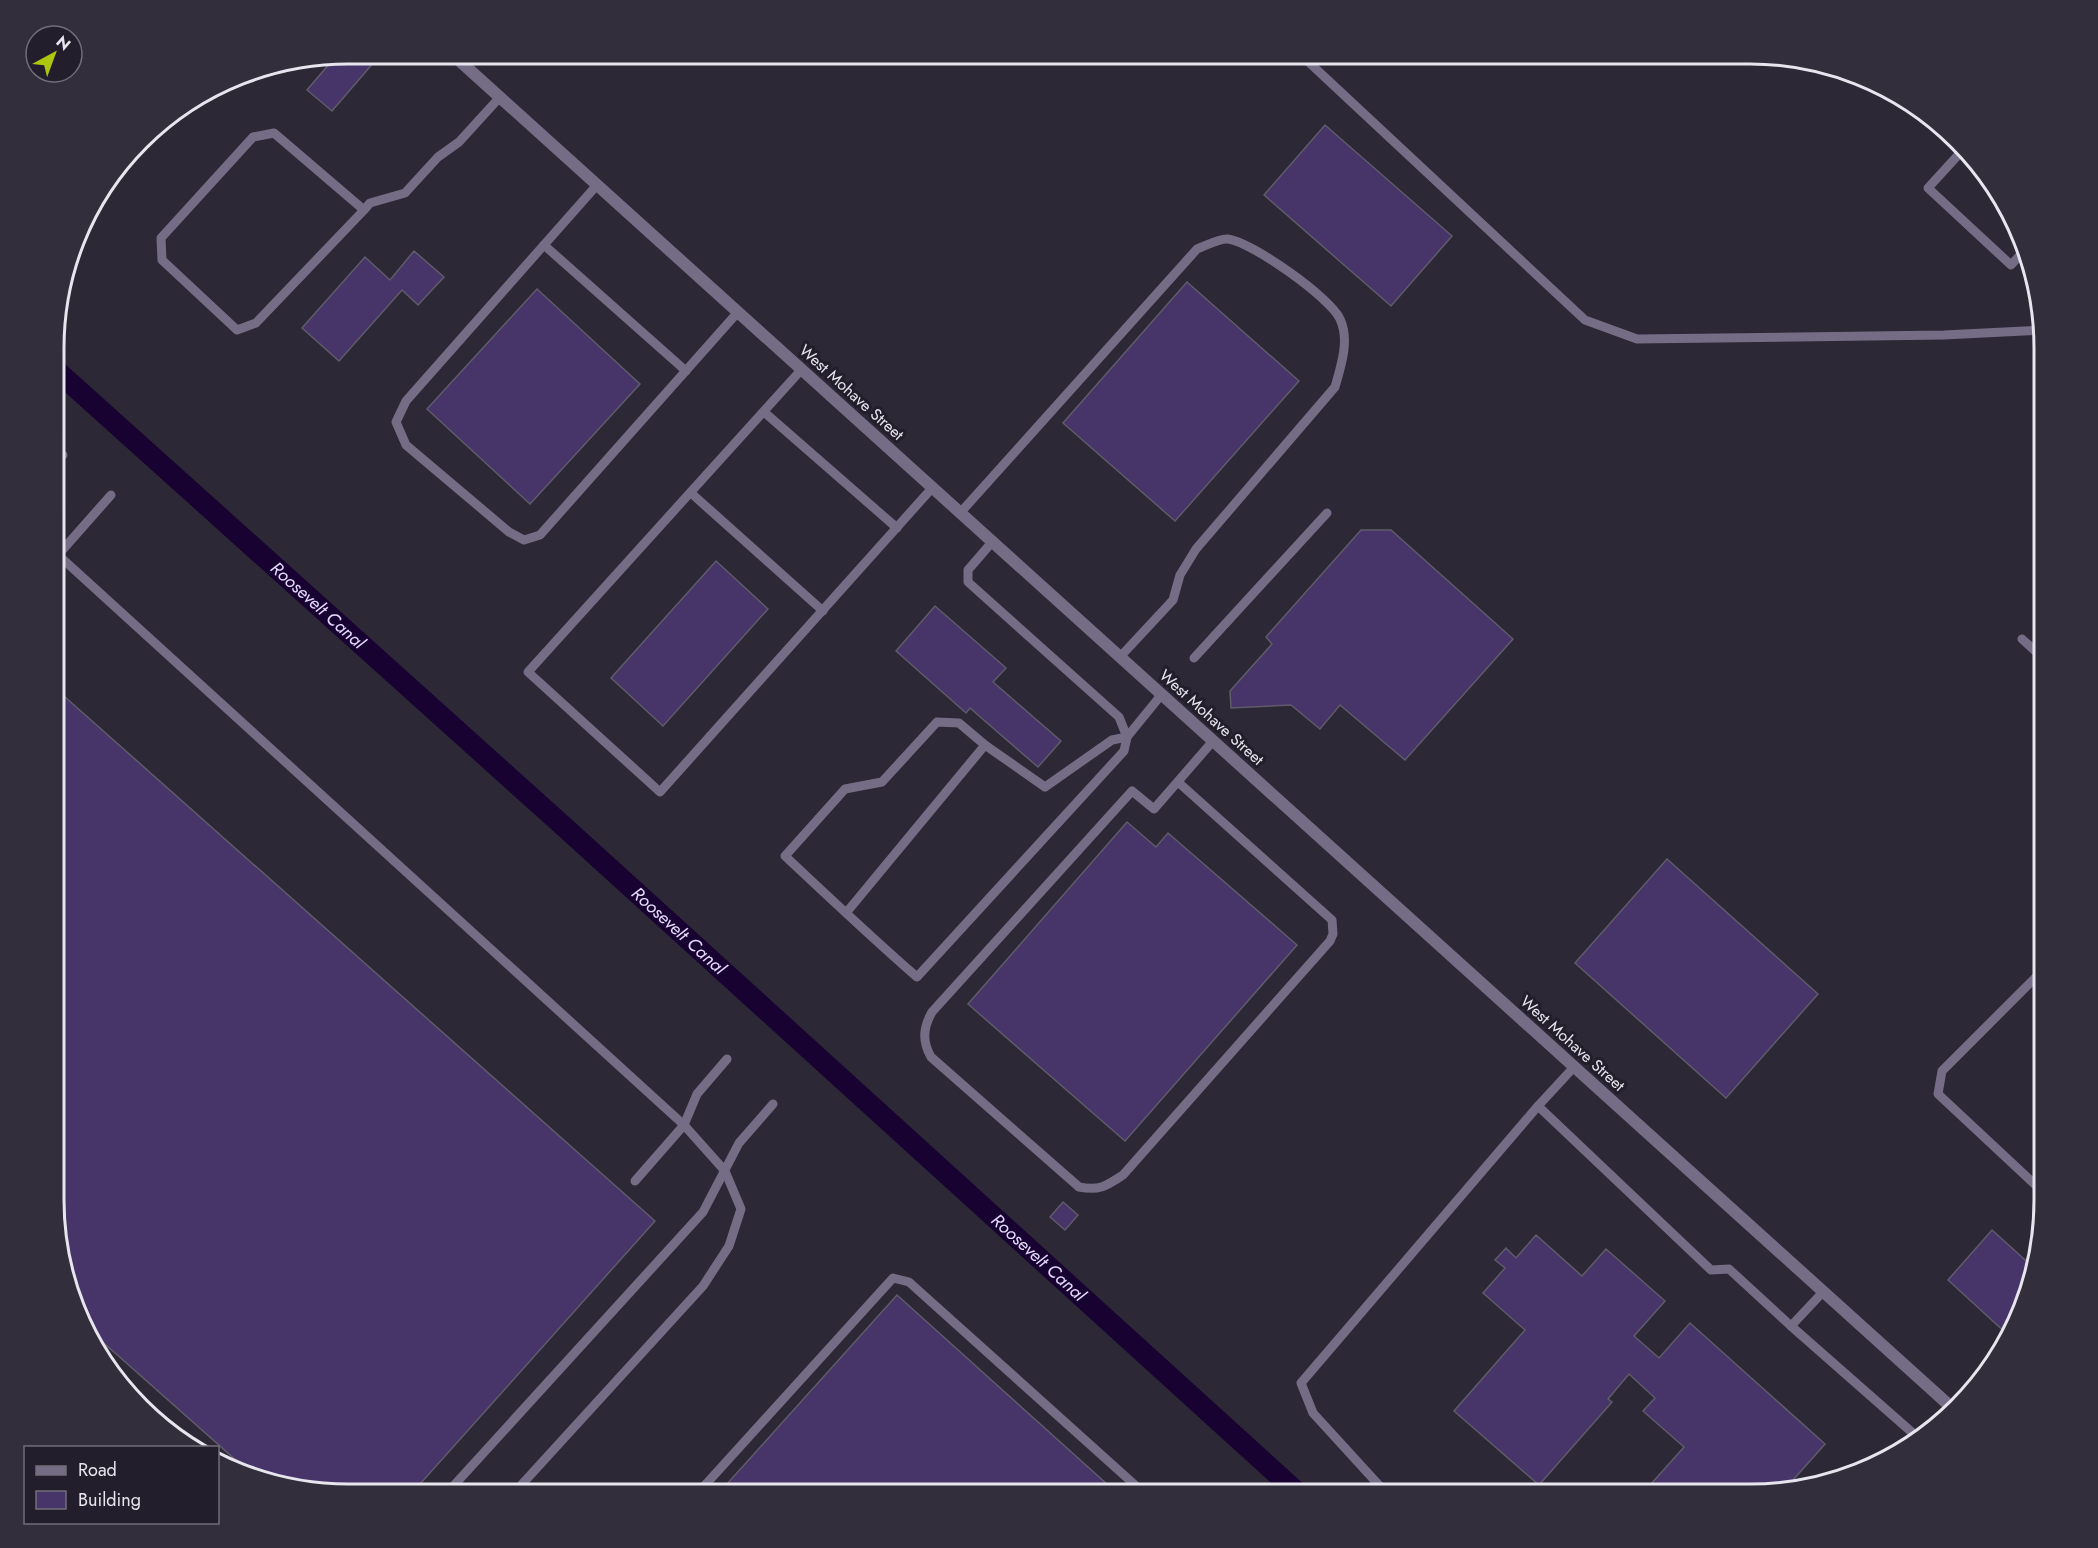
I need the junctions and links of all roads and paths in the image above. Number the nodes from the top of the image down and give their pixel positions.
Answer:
1 (463, 64) edge
2 (1311, 64) edge
3 (500, 97) junction
4 (1958, 156) edge
5 (597, 185) junction
6 (364, 210) junction
7 (544, 245) junction
8 (2018, 257) edge
9 (738, 312) junction
10 (2033, 331) edge
11 (802, 369) junction
12 (686, 371) junction
13 (764, 412) junction
14 (933, 487) junction
15 (691, 492) junction
16 (111, 495) dead end
17 (961, 512) junction
18 (1327, 513) dead end
19 (897, 528) junction
20 (993, 541) junction
21 (64, 546) edge
22 (64, 560) edge
23 (823, 611) junction
24 (2022, 639) dead end
25 (2034, 650) edge
26 (1120, 657) junction
27 (1194, 658) dead end
28 (1162, 694) junction
29 (1126, 737) junction
30 (1214, 741) junction
31 (985, 745) junction
32 (1178, 782) junction
33 (846, 913) junction
34 (2034, 979) edge
35 (727, 1059) dead end
36 (1574, 1066) junction
37 (773, 1104) dead end
38 (1538, 1106) junction
39 (684, 1125) junction
40 (725, 1171) junction
41 (635, 1181) dead end
42 (2034, 1184) edge
43 (1823, 1292) junction
44 (1791, 1326) junction
45 (1947, 1403) edge
46 (1912, 1432) edge
47 (455, 1484) edge
48 (522, 1484) edge
49 (706, 1484) edge
50 (1134, 1484) edge
51 (1378, 1484) edge

1 - 3 street, West Mohave Street
2 - 10 lane
3 - 5 street, West Mohave Street
3 - 6 lane
4 - 8 lane
5 - 7 lane
5 - 9 street, West Mohave Street
6 - 6 lane
7 - 12 lane
7 - 12 lane
9 - 11 street, West Mohave Street
9 - 12 lane
11 - 13 lane
11 - 14 street, West Mohave Street
13 - 15 lane
13 - 19 lane
14 - 17 street, West Mohave Street
14 - 19 lane
15 - 23 lane
15 - 23 lane
16 - 21 lane
17 - 20 street, West Mohave Street
17 - 26 lane
18 - 27 lane
19 - 23 lane
20 - 26 street, West Mohave Street
20 - 29 lane
22 - 39 lane
24 - 25 lane
26 - 28 street, West Mohave Street
28 - 29 lane
28 - 30 street, West Mohave Street
29 - 31 lane
29 - 33 lane
30 - 32 lane
30 - 36 street, West Mohave Street
31 - 33 lane
31 - 33 lane
32 - 32 lane
34 - 42 lane
35 - 39 lane
36 - 38 lane
36 - 43 street, West Mohave Street
37 - 40 lane
38 - 44 lane
38 - 51 lane
39 - 40 lane
39 - 41 lane
40 - 47 lane
40 - 48 lane
43 - 44 lane
43 - 45 street, West Mohave Street
44 - 46 lane
49 - 50 lane

